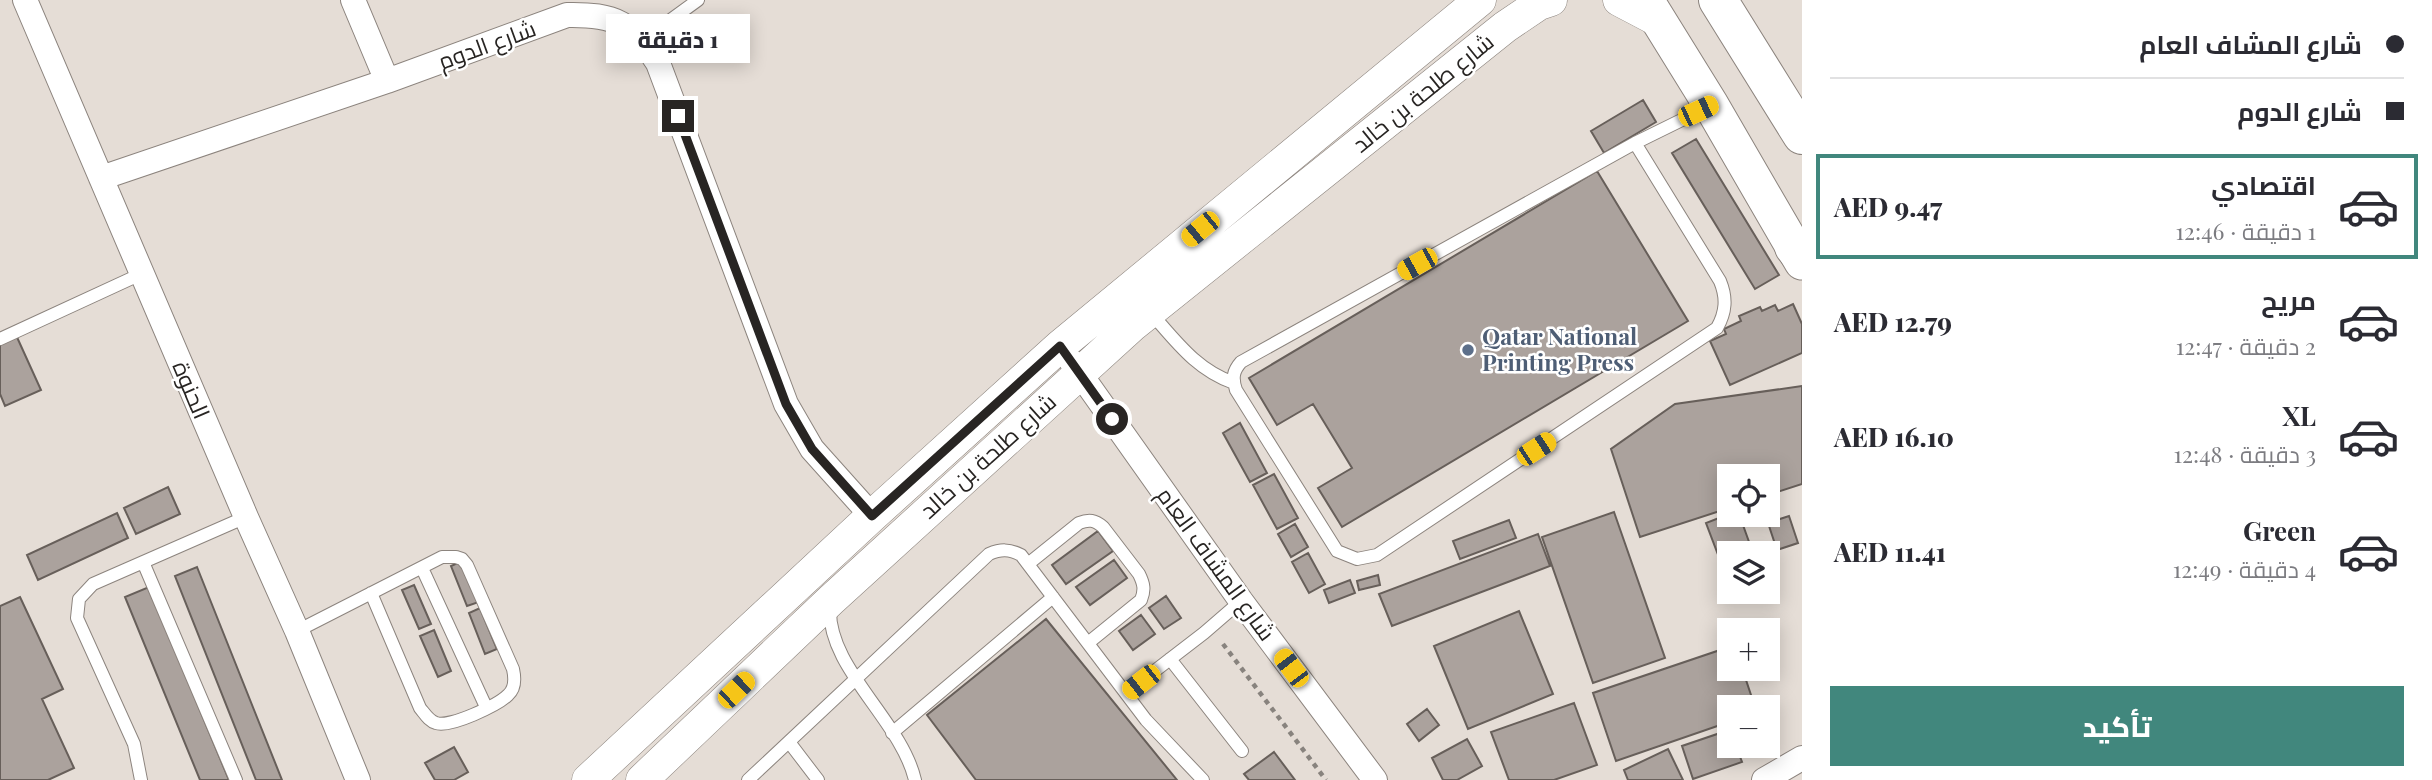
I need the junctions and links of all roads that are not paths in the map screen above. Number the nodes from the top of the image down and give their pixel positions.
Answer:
1 (26, 0) edge
2 (353, 0) edge
3 (698, 0) edge
4 (1480, 0) edge
5 (1551, 0) edge
6 (1619, 0) edge
7 (1718, 0) edge
8 (1652, 10) edge
9 (643, 40) junction
10 (387, 81) junction
11 (1711, 105) junction
12 (1802, 135) edge
13 (1635, 143) junction
14 (102, 178) junction
15 (1799, 255) edge
16 (141, 274) junction
17 (1150, 312) junction
18 (0, 339) edge
19 (1060, 346) junction
20 (1080, 374) junction
21 (1234, 383) junction
22 (872, 516) junction
23 (246, 517) junction
24 (143, 562) junction
25 (1028, 564) junction
26 (422, 568) junction
27 (371, 593) junction
28 (1053, 597) junction
29 (831, 600) junction
30 (1241, 601) junction
31 (297, 631) junction
32 (1088, 643) junction
33 (1170, 659) junction
34 (857, 678) junction
35 (1126, 694) junction
36 (486, 707) junction
37 (892, 733) junction
38 (789, 742) junction
39 (1242, 751) dead end
40 (1802, 758) edge
41 (141, 780) edge
42 (236, 780) edge
43 (358, 780) edge
44 (588, 780) edge
45 (642, 780) edge
46 (748, 780) edge
47 (818, 780) edge
48 (915, 780) edge
49 (1203, 780) edge
50 (1375, 780) edge
51 (1764, 780) edge

1 - 14 street, الحنوة
2 - 10 street
3 - 9 lane
4 - 19 street, شارع طلحة بن خالد
5 - 17 street, شارع طلحة بن خالد
6 - 8 street
7 - 12 highway
8 - 11 main road
9 - 10 street, شارع الدوم
9 - 22 street, شارع الدوم
10 - 14 street, شارع الدوم
11 - 13 lane
11 - 15 main road
13 - 21 lane
13 - 21 lane
14 - 16 street, الحنوة
16 - 18 lane
16 - 23 street, الحنوة
17 - 20 street, شارع طلحة بن خالد
17 - 21 lane
19 - 20 street, شارع المشاف العام
19 - 22 street, شارع طلحة بن خالد
20 - 29 street, شارع طلحة بن خالد
20 - 30 street, شارع المشاف العام
22 - 44 street, شارع طلحة بن خالد
23 - 24 lane
23 - 31 street, الحنوة
24 - 41 lane
24 - 42 lane
25 - 28 lane
25 - 32 lane
25 - 34 lane
26 - 27 lane
26 - 36 lane
26 - 36 lane
27 - 31 lane
27 - 36 lane
28 - 32 lane
28 - 37 lane
29 - 34 lane
29 - 45 street, شارع طلحة بن خالد
30 - 33 lane
30 - 50 street, شارع المشاف العام
31 - 43 street, الحنوة
32 - 35 lane
33 - 35 lane
33 - 39 lane
34 - 37 lane
34 - 38 lane
35 - 49 lane
37 - 48 lane
38 - 46 lane
38 - 47 lane
40 - 51 street

